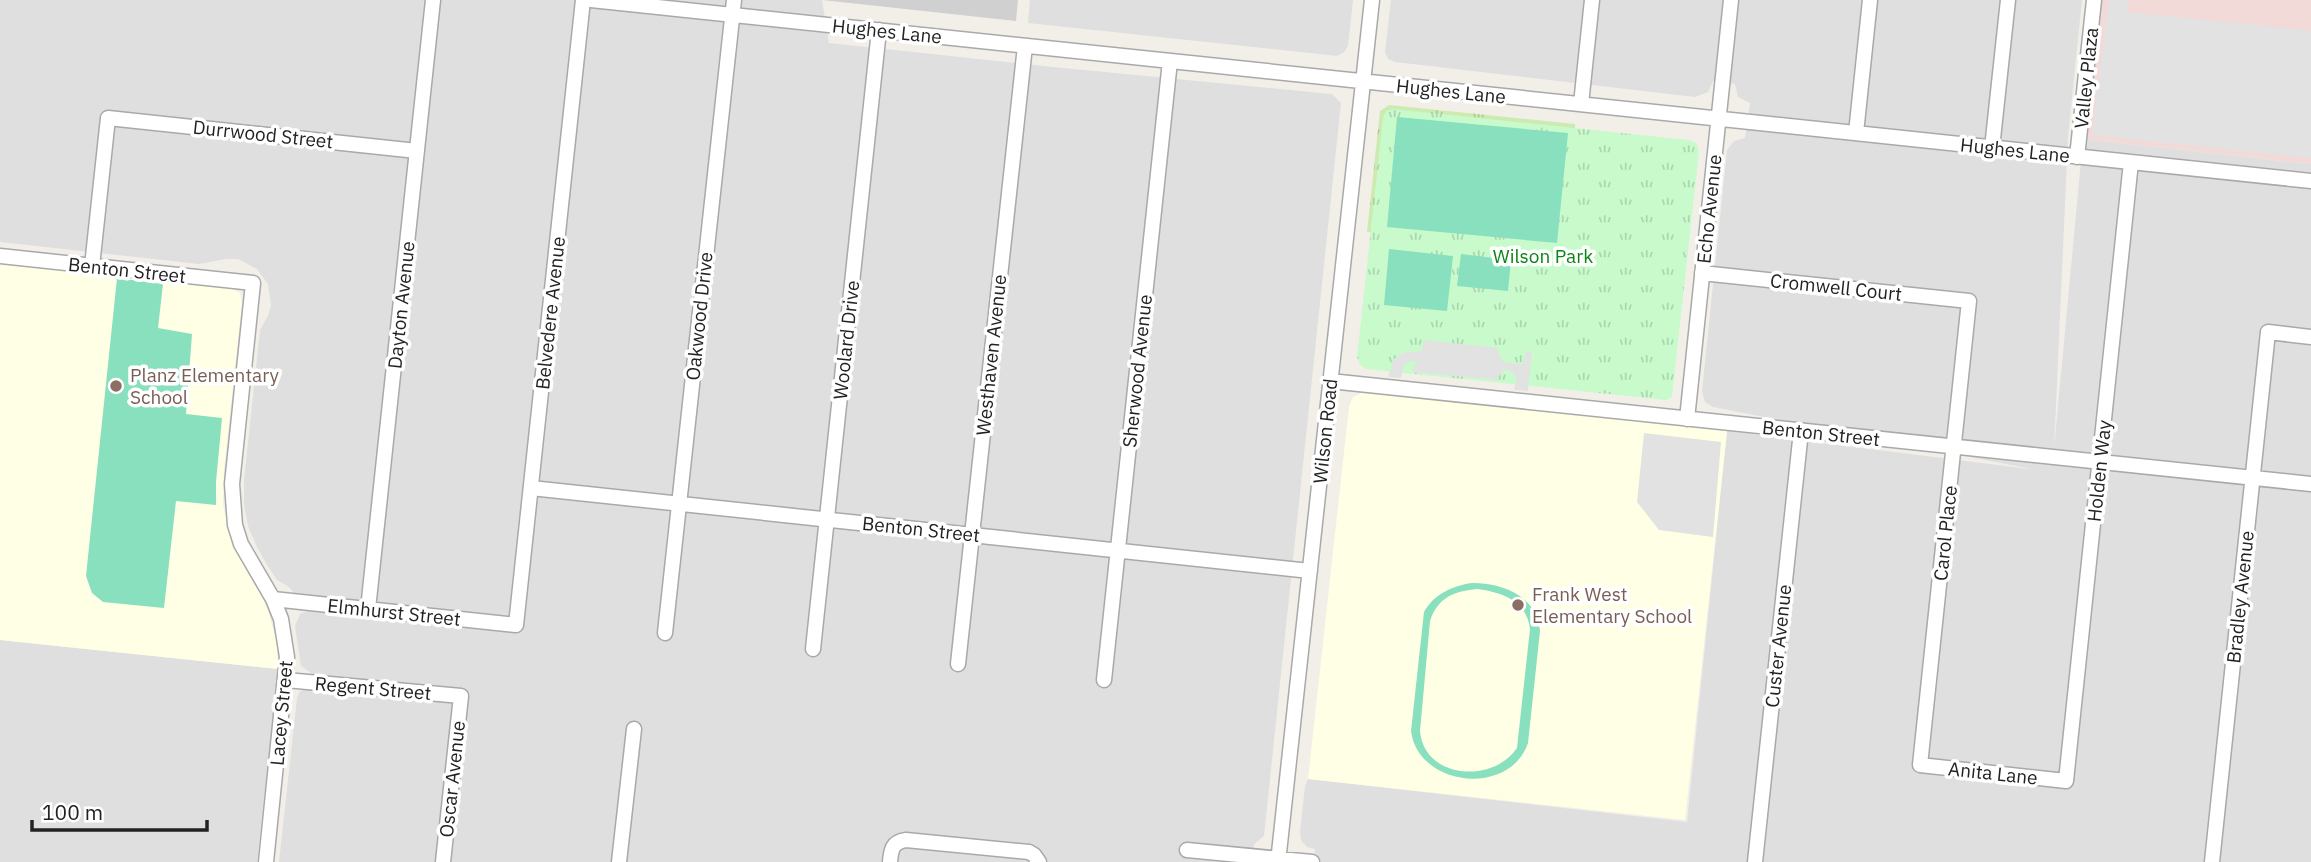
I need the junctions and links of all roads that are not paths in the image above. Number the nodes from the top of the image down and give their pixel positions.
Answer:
1 (433, 0) edge
2 (583, 0) edge
3 (592, 0) edge
4 (1372, 0) edge
5 (1592, 0) edge
6 (1731, 0) edge
7 (1870, 0) edge
8 (2008, 0) edge
9 (2094, 0) edge
10 (733, 7) edge
11 (879, 30) junction
12 (1025, 46) junction
13 (1170, 61) junction
14 (1363, 81) junction
15 (1581, 104) junction
16 (1718, 119) junction
17 (1856, 133) junction
18 (1992, 148) junction
19 (417, 151) junction
20 (2077, 157) junction
21 (2131, 162) junction
22 (2311, 181) edge
23 (0, 256) edge
24 (92, 266) junction
25 (1702, 273) junction
26 (253, 283) joint
27 (1969, 301) joint
28 (2311, 337) edge
29 (1331, 381) junction
30 (1687, 419) junction
31 (1801, 431) junction
32 (1954, 447) junction
33 (2099, 462) junction
34 (2253, 478) junction
35 (2311, 484) edge
36 (531, 488) junction
37 (679, 503) junction
38 (827, 519) junction
39 (972, 535) junction
40 (1118, 551) junction
41 (1310, 571) junction
42 (273, 599) junction
43 (368, 609) junction
44 (516, 625) joint
45 (665, 633) dead end
46 (813, 649) dead end
47 (958, 664) dead end
48 (286, 680) junction
49 (1104, 680) dead end
50 (461, 696) joint
51 (634, 729) dead end
52 (1920, 765) joint
53 (2066, 780) joint
54 (1186, 850) dead end
55 (1278, 860) edge
56 (266, 862) edge
57 (443, 862) edge
58 (619, 862) edge
59 (890, 862) edge
60 (1039, 862) edge
61 (1312, 862) edge
62 (1755, 862) edge
63 (2212, 862) edge

1 - 19 street, Dayton Avenue
2 - 36 street, Belvedere Avenue
3 - 10 street, Hughes Lane
4 - 14 street, Wilson Road
5 - 15 street
6 - 16 street, Echo Avenue
7 - 17 street
8 - 18 street
9 - 20 street, Valley Plaza
10 - 11 street, Hughes Lane
10 - 37 street, Oakwood Drive
11 - 12 street, Hughes Lane
11 - 38 street, Woolard Drive
12 - 13 street, Hughes Lane
12 - 39 street, Westhaven Avenue
13 - 14 street, Hughes Lane
13 - 40 street, Sherwood Avenue
14 - 15 street, Hughes Lane
14 - 29 street, Wilson Road
15 - 16 street, Hughes Lane
16 - 17 street, Hughes Lane
16 - 25 street, Echo Avenue
17 - 18 street, Hughes Lane
18 - 20 street, Hughes Lane
19 - 24 street, Durrwood Street
19 - 43 street, Dayton Avenue
20 - 21 street, Hughes Lane
21 - 22 street, Hughes Lane
21 - 33 street, Holden Way
23 - 24 street, Benton Street
24 - 26 street, Benton Street
25 - 27 street, Cromwell Court
25 - 30 street, Echo Avenue
26 - 42 street, Lacey Street
27 - 32 street, Carol Place
28 - 34 street, Bradley Avenue
29 - 30 street, Benton Street
29 - 41 street, Wilson Road
30 - 31 street, Benton Street
31 - 32 street, Benton Street
31 - 62 street, Custer Avenue
32 - 33 street, Benton Street
32 - 52 street, Carol Place
33 - 34 street, Benton Street
33 - 53 street, Holden Way
34 - 35 street, Benton Street
34 - 63 street, Bradley Avenue
36 - 37 street, Benton Street
36 - 44 street, Belvedere Avenue
37 - 38 street, Benton Street
37 - 45 street, Oakwood Drive
38 - 39 street, Benton Street
38 - 46 street, Woolard Drive
39 - 40 street, Benton Street
39 - 47 street, Westhaven Avenue
40 - 41 street, Benton Street
40 - 49 street, Sherwood Avenue
41 - 55 street, Wilson Road
42 - 43 street, Elmhurst Street
42 - 48 street, Lacey Street
43 - 44 street, Elmhurst Street
48 - 50 street, Regent Street
48 - 56 street, Lacey Street
50 - 57 street, Oscar Avenue
51 - 58 street
52 - 53 street, Anita Lane
54 - 55 street
55 - 61 street
59 - 60 street

